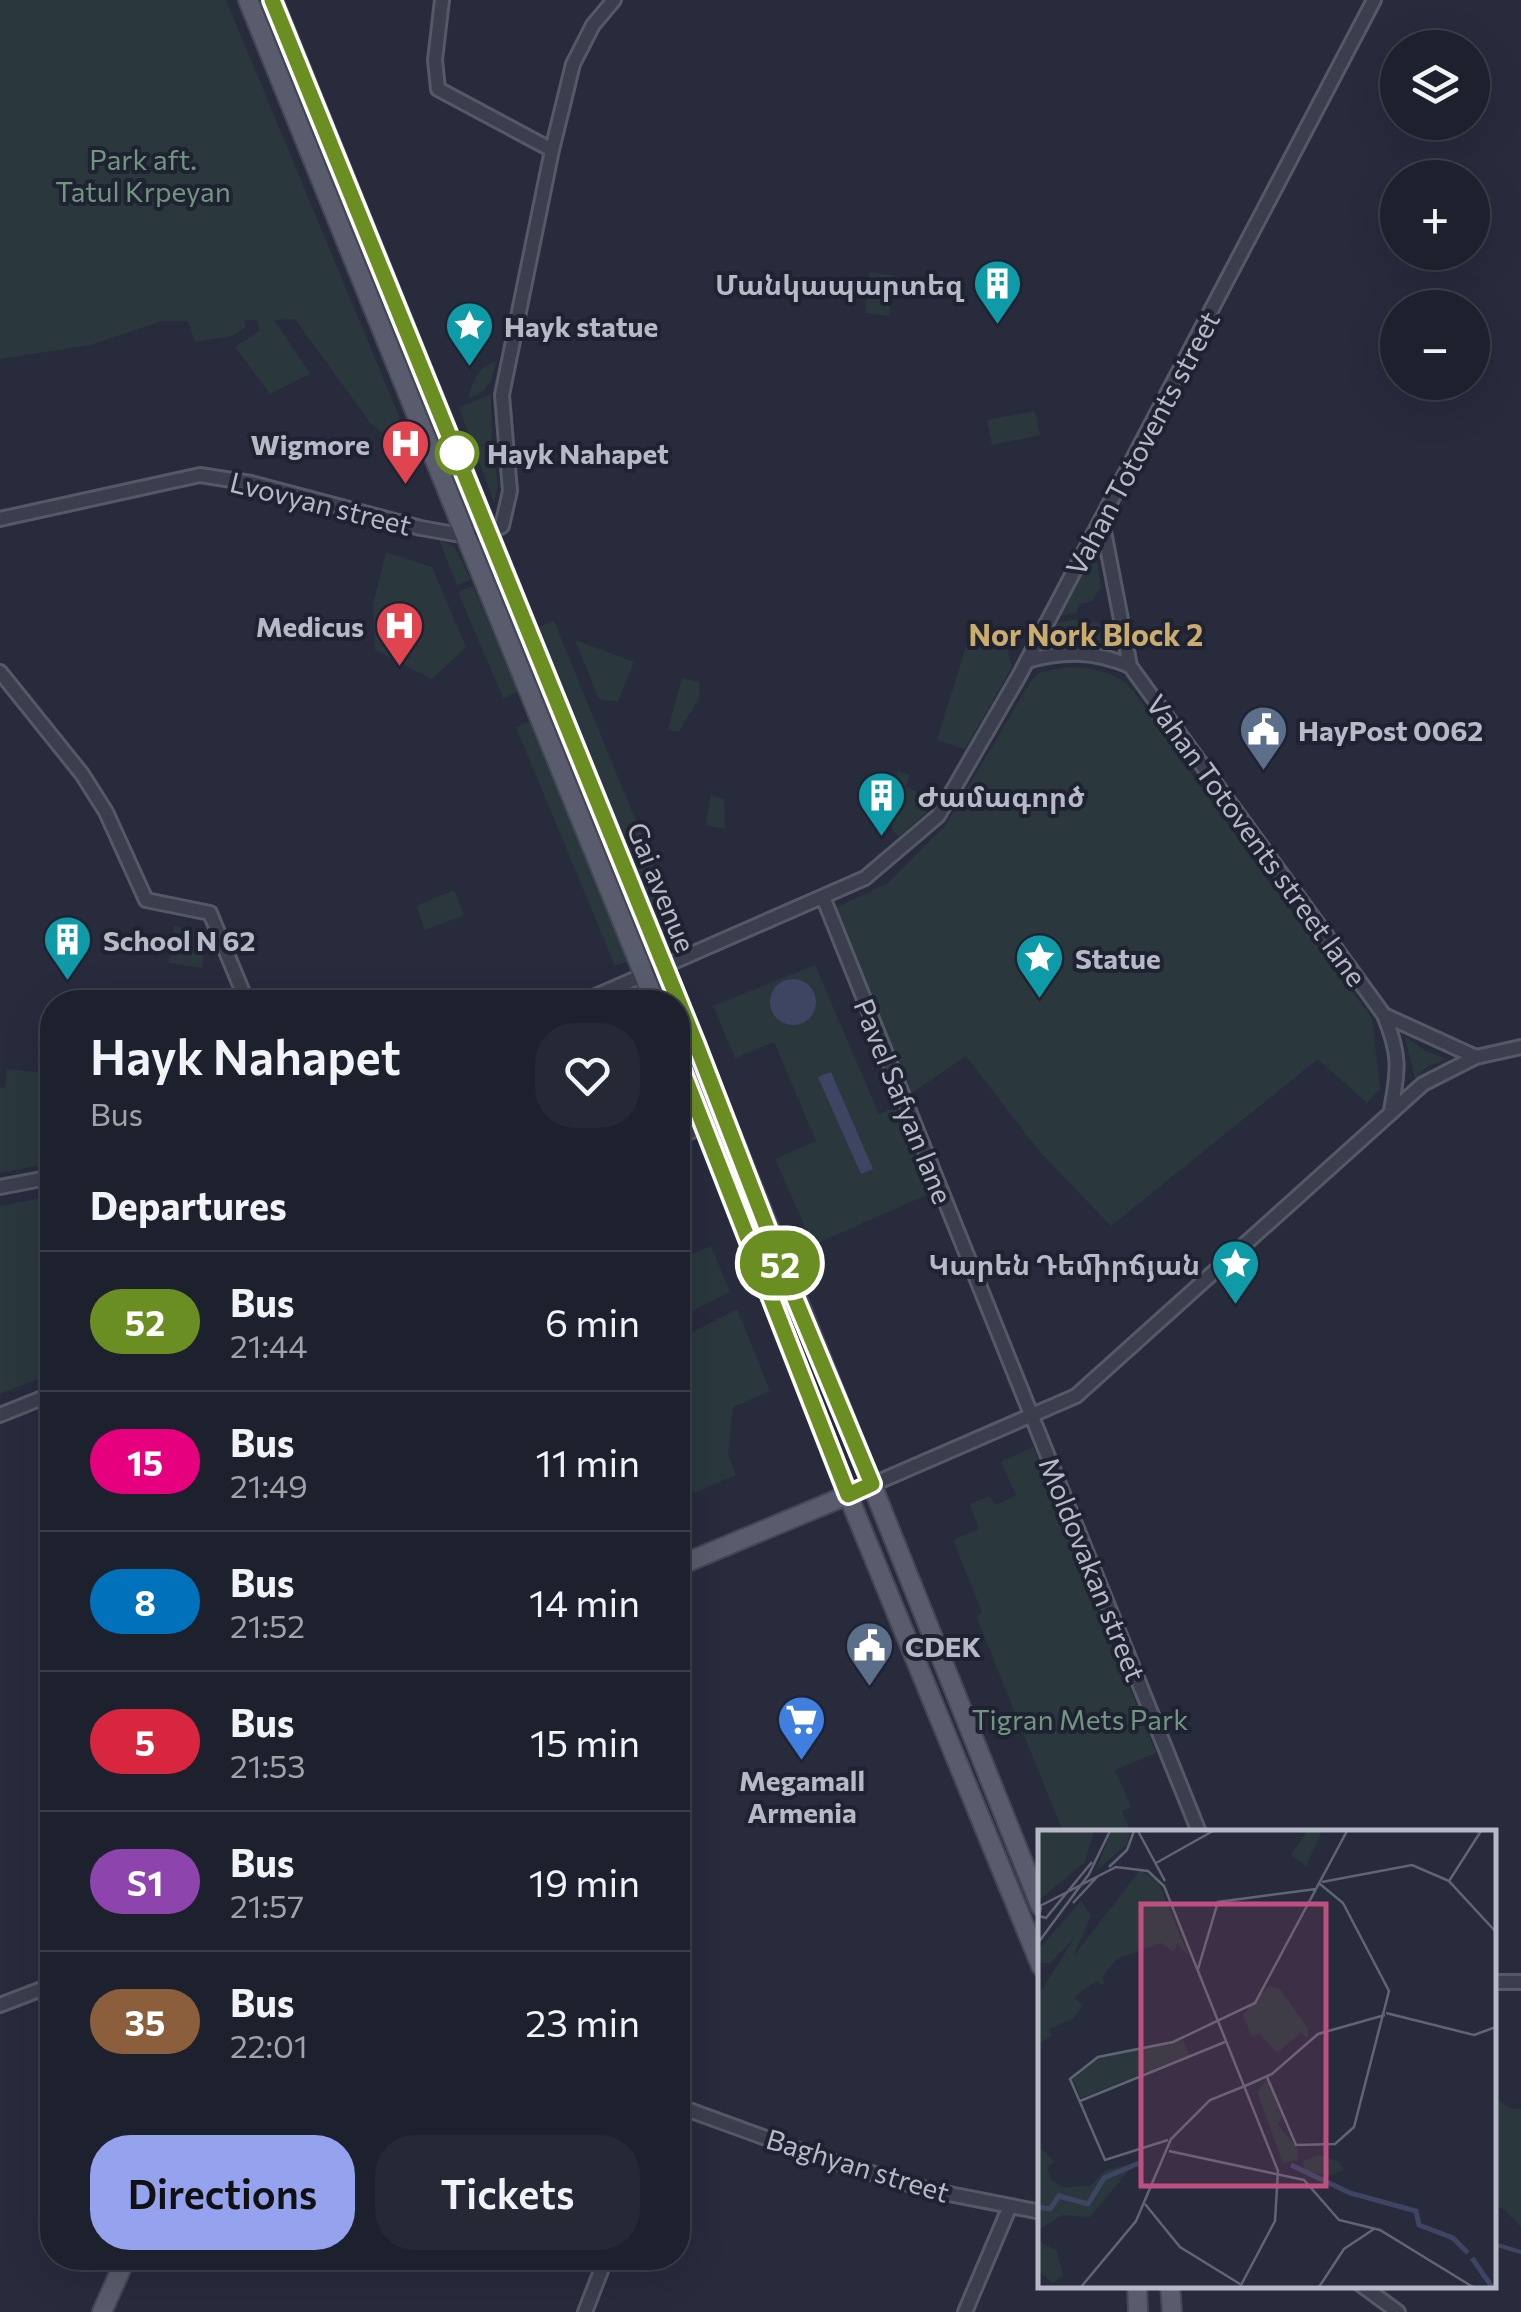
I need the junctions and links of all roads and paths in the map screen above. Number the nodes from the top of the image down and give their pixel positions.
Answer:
1 (248, 0) edge
2 (272, 0) edge
3 (442, 0) edge
4 (614, 0) edge
5 (1374, 0) edge
6 (552, 150) junction
7 (0, 520) edge
8 (1102, 521) junction
9 (489, 533) junction
10 (466, 536) junction
11 (1027, 661) junction
12 (1130, 666) junction
13 (0, 672) edge
14 (823, 896) junction
15 (665, 968) junction
16 (644, 976) junction
17 (242, 990) edge
18 (611, 990) edge
19 (649, 990) edge
20 (674, 990) edge
21 (1384, 1014) junction
22 (690, 1032) edge
23 (1521, 1047) edge
24 (1476, 1057) junction
25 (690, 1090) edge
26 (1390, 1110) junction
27 (704, 1126) junction
28 (690, 1132) edge
29 (40, 1179) edge
30 (0, 1186) edge
31 (40, 1399) edge
32 (0, 1415) edge
33 (1030, 1418) junction
34 (872, 1484) junction
35 (848, 1495) junction
36 (690, 1561) edge
37 (1198, 1830) edge
38 (1038, 1899) edge
39 (1038, 1959) edge
40 (40, 1990) edge
41 (0, 2005) edge
42 (690, 2110) edge
43 (1010, 2206) junction
44 (1038, 2211) edge
45 (121, 2270) edge
46 (601, 2270) edge
47 (1137, 2287) edge
48 (1170, 2287) edge
49 (1364, 2287) edge
50 (102, 2312) edge
51 (584, 2312) edge
52 (965, 2312) edge
53 (1138, 2312) edge
54 (1172, 2312) edge
55 (1398, 2312) edge

1 - 10 main road, Gai avenue
2 - 9 main road, Gai avenue
3 - 6 street
4 - 6 street
5 - 8 street, Vahan Totovents street
6 - 9 street
7 - 10 street, Lvovyan street
8 - 11 street, Vahan Totovents street
8 - 12 street, Vahan Totovents street lane
9 - 10 street
9 - 15 main road, Gai avenue
10 - 16 main road, Gai avenue
11 - 12 street, Vahan Totovents street lane
11 - 14 street, Vahan Totovents street
12 - 21 street, Vahan Totovents street lane
13 - 17 street
14 - 15 street, Vahan Totovents street
14 - 33 street, Pavel Safyan lane
15 - 16 street, Vahan Totovents street
15 - 20 main road, Gai avenue
16 - 18 street, Vahan Totovents street
16 - 19 main road, Gai avenue
21 - 24 street, Vahan Totovents street lane
21 - 26 street, Vahan Totovents street lane
22 - 34 main road, Gai avenue
23 - 24 street
24 - 26 street
25 - 27 main road
26 - 33 street
27 - 28 street
27 - 35 main road
29 - 30 street
31 - 32 street
33 - 34 street
33 - 37 street, Moldovakan street
34 - 35 street
34 - 38 main road, Gai avenue
35 - 36 main road
35 - 39 main road
40 - 41 street
42 - 43 street, Baghyan street
43 - 44 street, Baghyan street
43 - 52 street
45 - 50 main road
46 - 51 street
47 - 53 main road
48 - 54 main road
49 - 55 street

